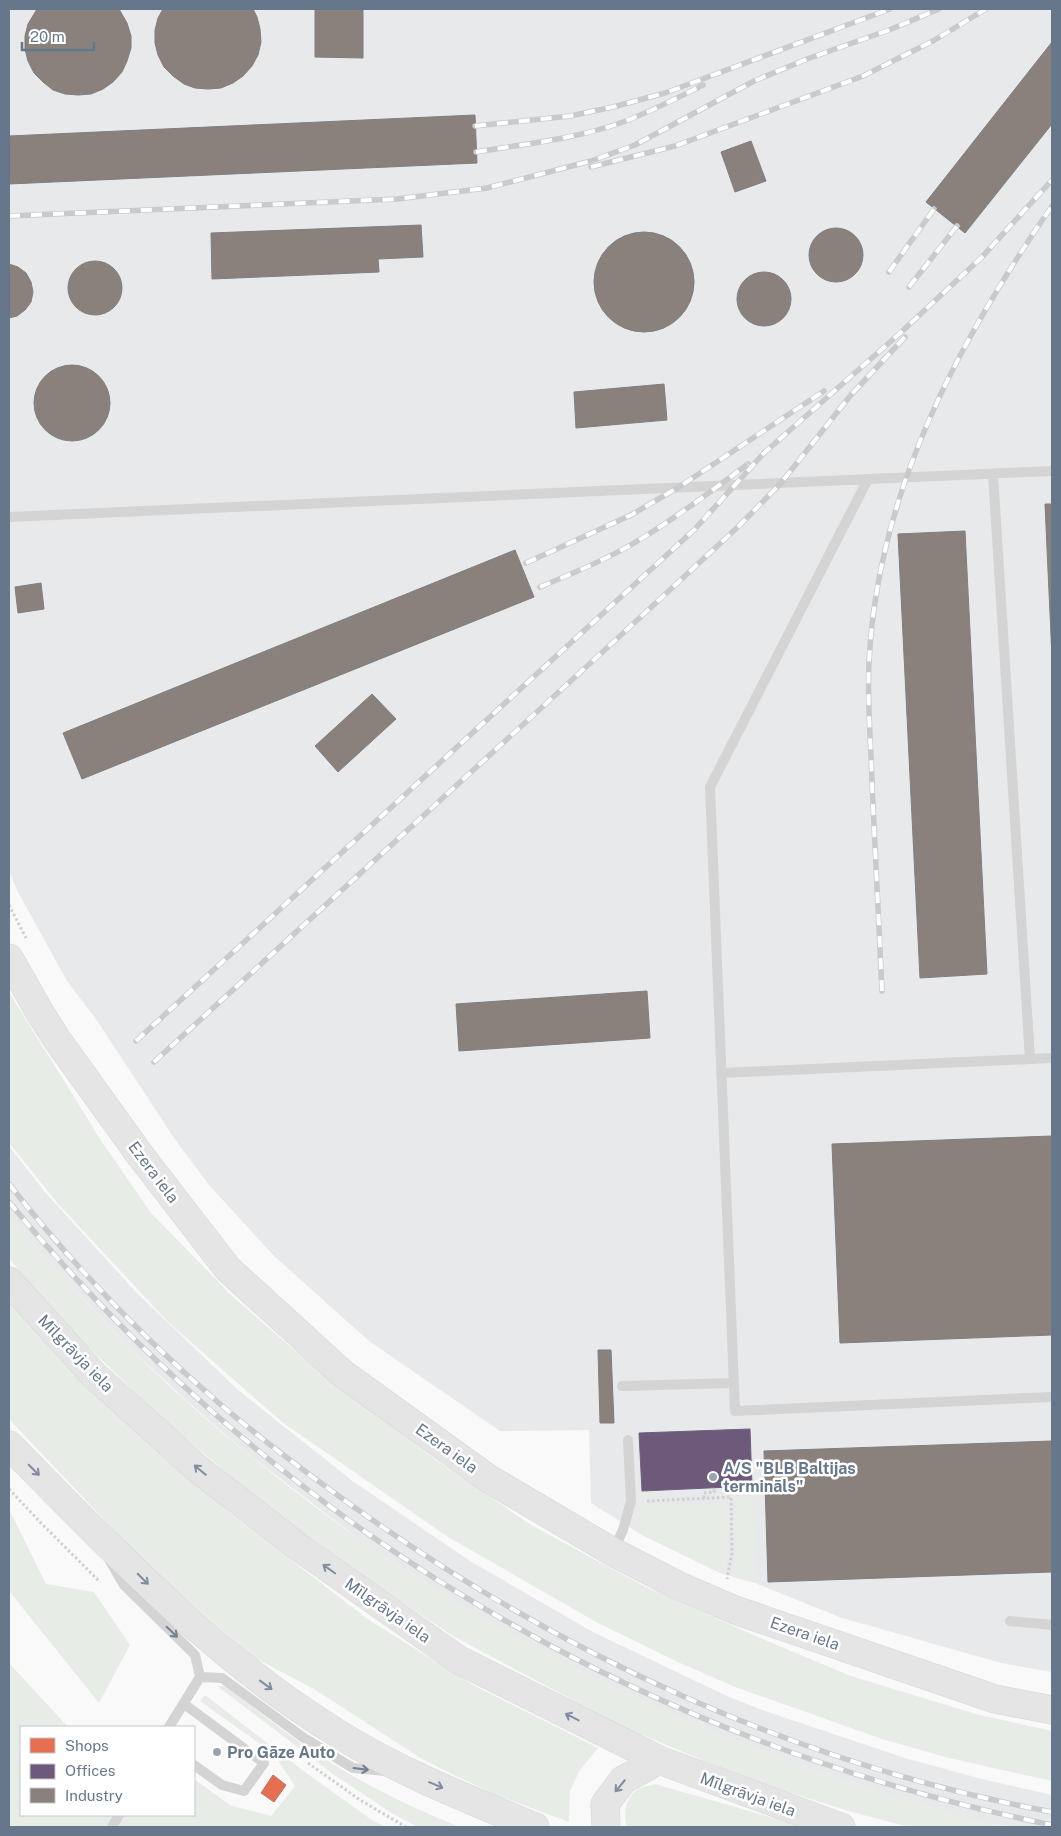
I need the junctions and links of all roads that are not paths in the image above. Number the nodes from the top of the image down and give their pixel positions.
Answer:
1 (1052, 471) edge
2 (993, 474) junction
3 (868, 479) junction
4 (9, 517) edge
5 (19, 951) edge
6 (1052, 1058) edge
7 (1030, 1059) junction
8 (721, 1074) junction
9 (9, 1281) edge
10 (734, 1382) junction
11 (622, 1386) dead end
12 (1052, 1397) edge
13 (628, 1440) dead end
14 (9, 1444) edge
15 (90, 1525) junction
16 (613, 1552) junction
17 (1010, 1621) dead end
18 (1052, 1625) edge
19 (200, 1677) junction
20 (184, 1704) junction
21 (1052, 1710) edge
22 (170, 1726) edge
23 (659, 1760) junction
24 (195, 1766) edge
25 (408, 1773) junction
26 (118, 1816) edge
27 (112, 1827) edge
28 (535, 1827) edge
29 (606, 1827) edge
30 (841, 1827) edge

1 - 2 lane
2 - 3 lane
2 - 7 lane
3 - 4 lane
3 - 8 lane
5 - 16 main road, Ezera iela
6 - 7 lane
7 - 8 lane
8 - 10 lane
23 -> 9 main road, Mīlgrāvja iela
10 - 11 lane
10 - 12 lane
13 - 16 lane
14 -> 15 main road
15 -> 19 lane
15 -> 25 main road
16 - 21 main road, Ezera iela
17 - 18 lane
19 - 20 lane
19 -> 25 lane
20 - 22 lane
20 - 24 lane
23 -> 29 main road
23 - 30 main road, Mīlgrāvja iela
25 -> 28 main road
26 - 27 lane

